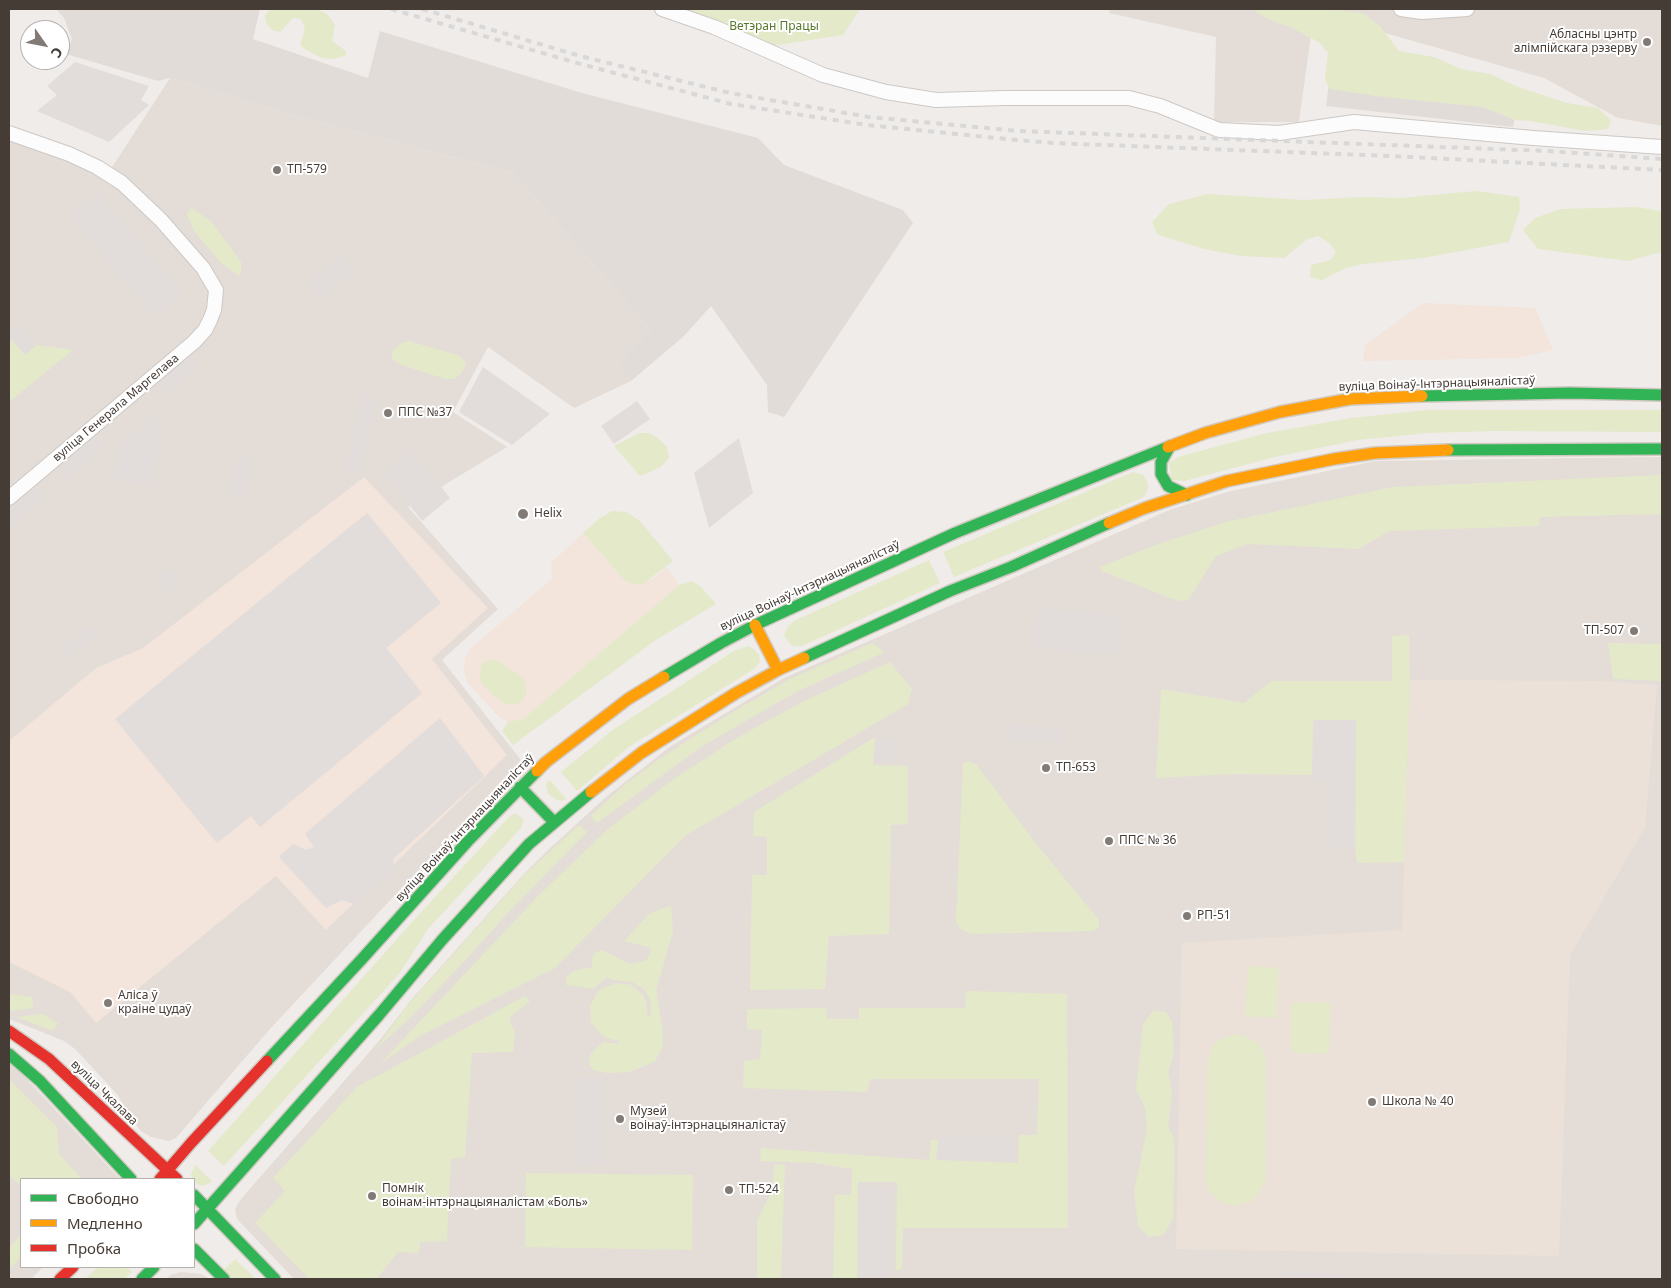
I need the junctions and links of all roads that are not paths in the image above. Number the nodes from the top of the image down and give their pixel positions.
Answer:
1 (662, 9) edge
2 (705, 9) edge
3 (1401, 9) edge
4 (1466, 9) edge
5 (699, 22) junction
6 (9, 133) edge
7 (1662, 147) edge
8 (1662, 395) edge
9 (1170, 446) junction
10 (1662, 449) edge
11 (1128, 462) junction
12 (1187, 494) junction
13 (9, 498) edge
14 (1145, 508) junction
15 (755, 625) junction
16 (778, 670) junction
17 (520, 787) junction
18 (554, 822) junction
19 (9, 1031) edge
20 (9, 1054) edge
21 (164, 1175) edge
22 (130, 1178) edge
23 (195, 1196) edge
24 (208, 1209) junction
25 (195, 1223) edge
26 (195, 1250) edge
27 (72, 1268) edge
28 (153, 1268) edge
29 (60, 1279) edge
30 (142, 1279) edge
31 (224, 1279) edge
32 (275, 1279) edge

1 - 5 street
2 - 5 street
3 - 4 street
5 - 7 street
6 - 13 street, вуліца Генерала Маргелава
8 - 9 main road, вуліца Воінаў-Інтэрнацыяналістаў
9 - 11 main road, вуліца Воінаў-Інтэрнацыяналістаў
9 - 12 main road
10 - 12 main road
11 - 14 main road
11 - 15 main road, вуліца Воінаў-Інтэрнацыяналістаў
12 - 14 main road
14 - 16 main road
15 - 16 main road
15 - 17 main road, вуліца Воінаў-Інтэрнацыяналістаў
16 - 18 main road
17 - 18 main road
17 - 21 main road, вуліца Воінаў-Інтэрнацыяналістаў
18 - 24 main road
19 - 21 main road, вуліца Чкалава
20 - 22 main road
23 - 24 main road
24 - 25 main road
24 - 32 main road
26 - 31 main road
27 - 29 main road
28 - 30 main road

